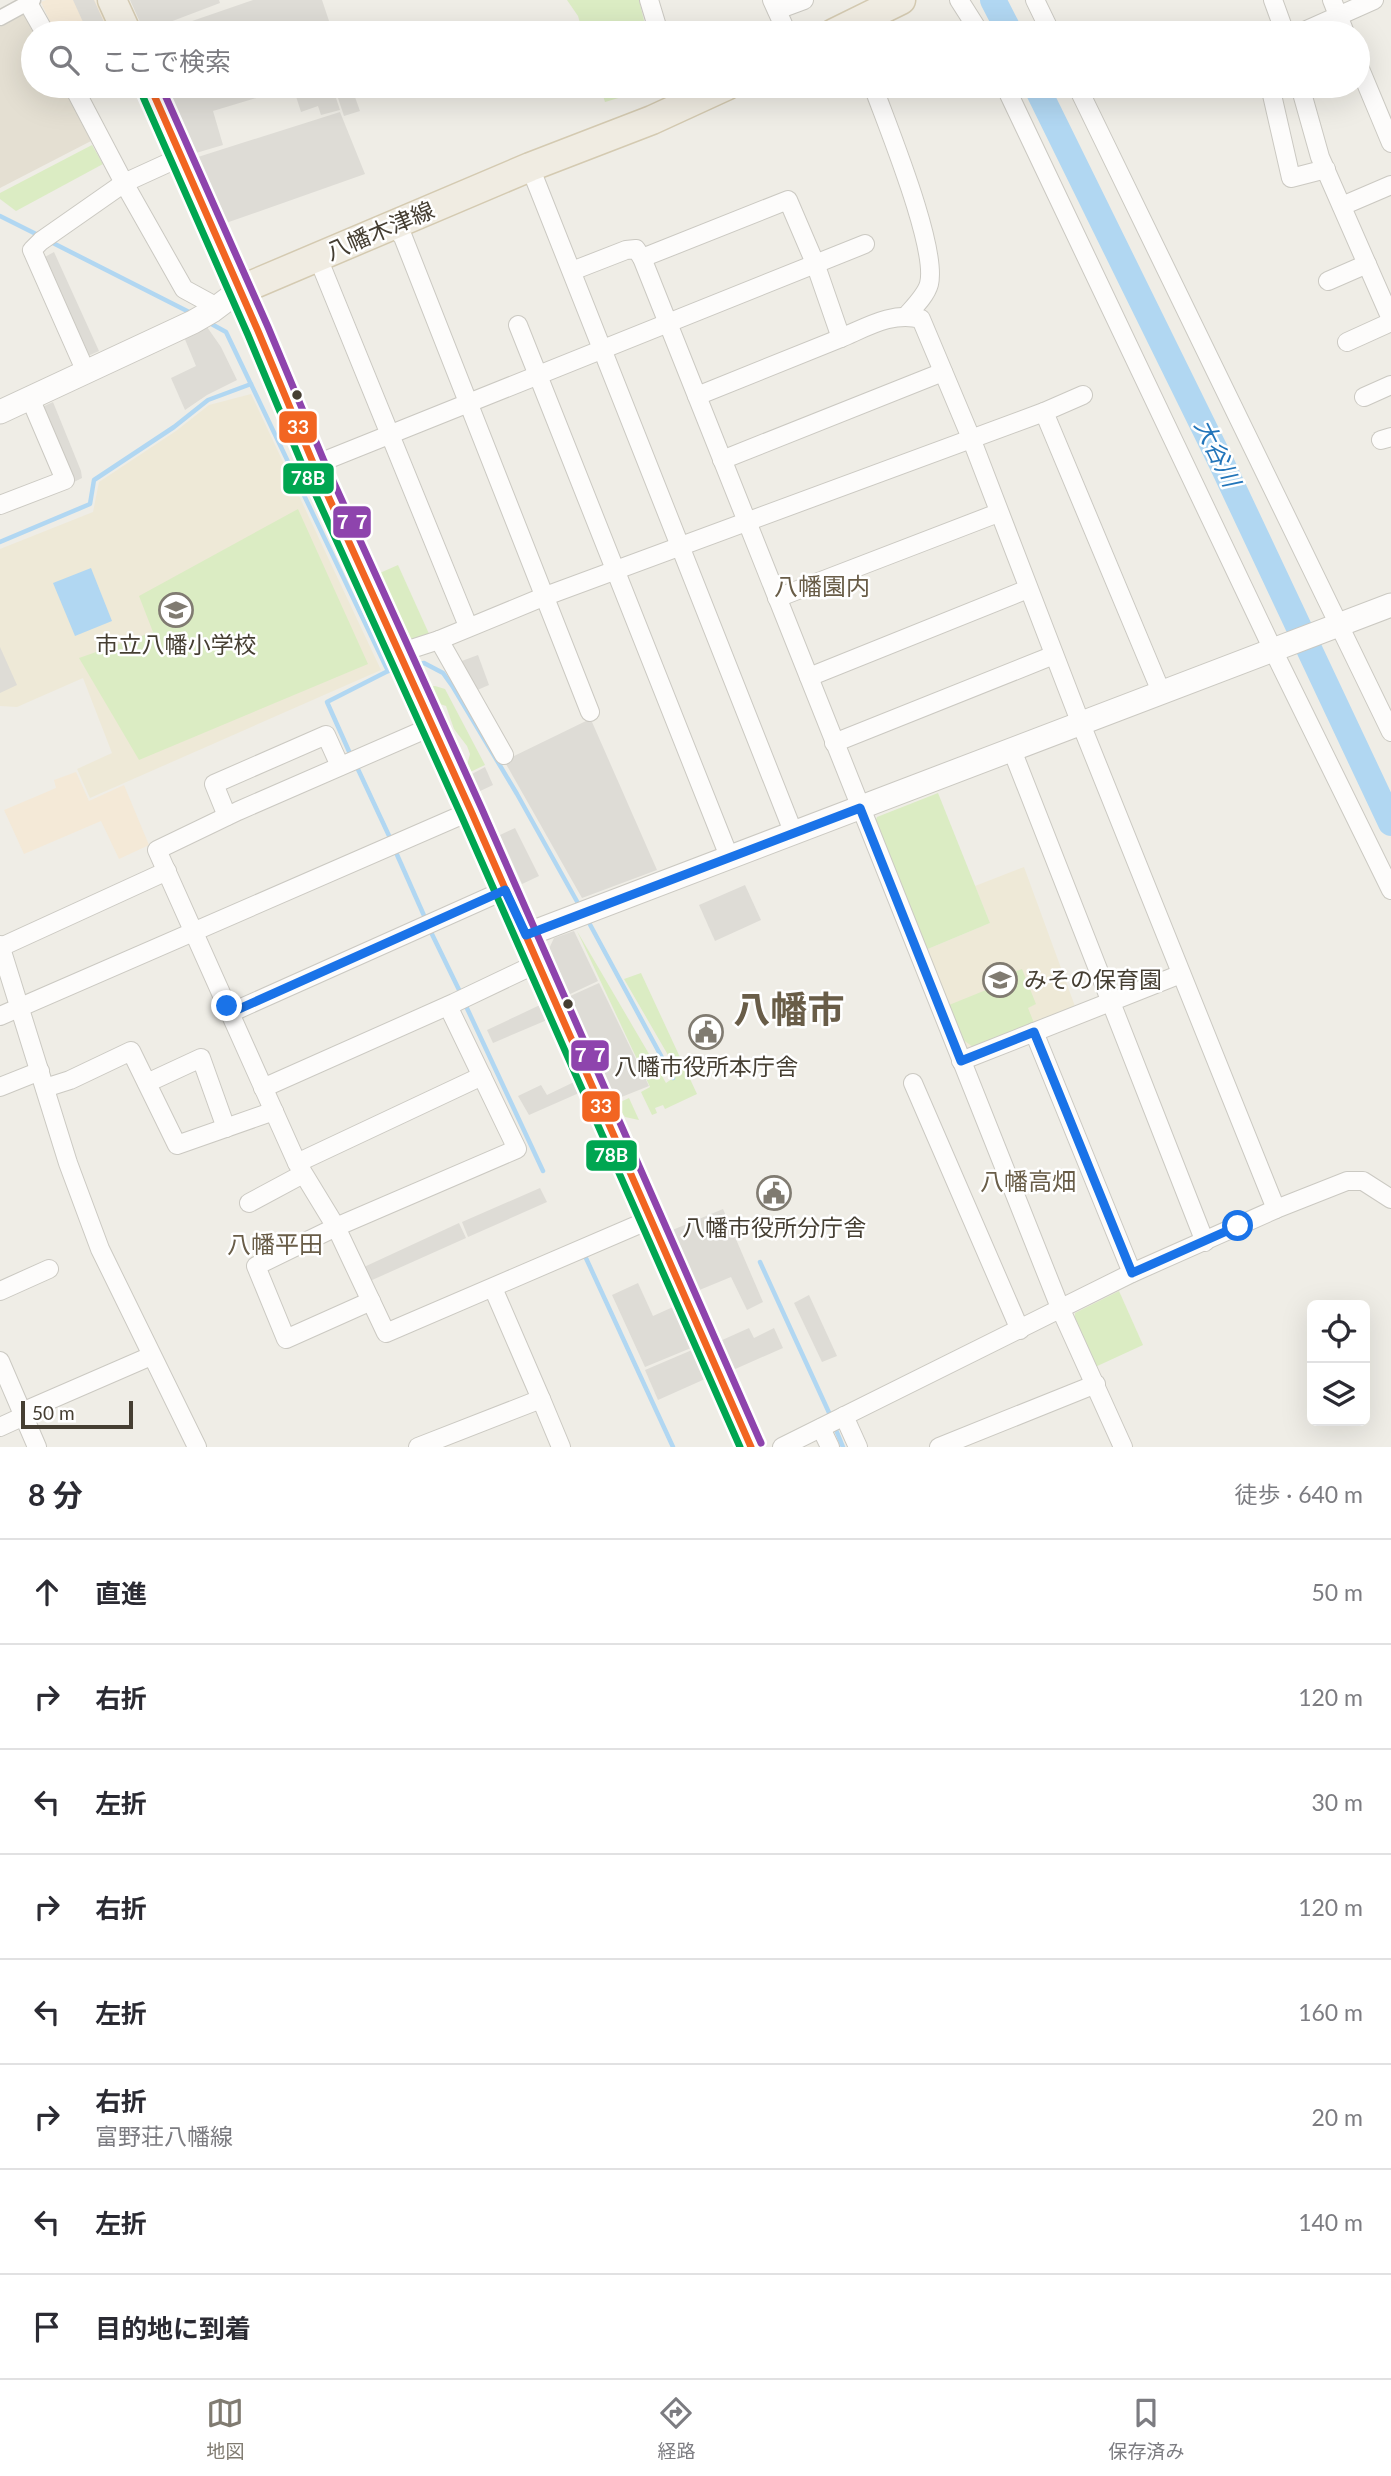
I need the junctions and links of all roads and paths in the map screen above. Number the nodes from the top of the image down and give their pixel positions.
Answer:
1 (112, 0) edge
2 (649, 0) edge
3 (804, 0) edge
4 (901, 0) edge
5 (959, 0) edge
6 (1035, 0) edge
7 (1273, 0) edge
8 (1374, 0) edge
9 (32, 1) edge
10 (775, 5) edge
11 (1339, 17) edge
12 (0, 18) edge
13 (40, 21) edge
14 (122, 21) edge
15 (655, 21) edge
16 (862, 21) edge
17 (972, 21) edge
18 (1045, 21) edge
19 (1281, 21) edge
20 (1370, 93) edge
21 (78, 98) edge
22 (155, 98) edge
23 (675, 98) edge
24 (877, 98) edge
25 (1011, 98) edge
26 (1083, 98) edge
27 (1273, 98) edge
28 (1304, 98) edge
29 (1391, 144) edge
30 (181, 157) junction
31 (530, 167) junction
32 (1326, 169) junction
33 (124, 183) junction
34 (1391, 185) edge
35 (1342, 206) junction
36 (393, 225) junction
37 (865, 244) dead end
38 (318, 258) junction
39 (642, 258) junction
40 (815, 263) junction
41 (1367, 264) junction
42 (572, 271) junction
43 (1328, 281) dead end
44 (240, 290) junction
45 (207, 313) junction
46 (907, 315) junction
47 (1391, 320) edge
48 (668, 322) junction
49 (518, 325) dead end
50 (841, 338) junction
51 (1347, 342) dead end
52 (602, 349) junction
53 (86, 372) junction
54 (943, 372) junction
55 (538, 374) junction
56 (1391, 385) edge
57 (1083, 395) dead end
58 (697, 396) junction
59 (1364, 397) dead end
60 (30, 398) junction
61 (468, 404) junction
62 (0, 412) edge
63 (1044, 412) junction
64 (390, 435) junction
65 (971, 438) junction
66 (722, 460) junction
67 (314, 465) junction
68 (0, 505) edge
69 (998, 513) junction
70 (746, 521) junction
71 (681, 546) junction
72 (617, 571) junction
73 (1028, 589) junction
74 (543, 597) junction
75 (777, 598) junction
76 (1391, 606) edge
77 (468, 626) junction
78 (1339, 626) junction
79 (439, 640) junction
80 (1278, 650) junction
81 (398, 653) junction
82 (1054, 655) junction
83 (809, 677) junction
84 (1162, 694) junction
85 (590, 712) dead end
86 (1081, 724) junction
87 (433, 726) junction
88 (1391, 732) edge
89 (834, 743) junction
90 (1012, 750) junction
91 (504, 755) dead end
92 (348, 762) junction
93 (860, 808) junction
94 (471, 811) junction
95 (227, 816) junction
96 (794, 834) junction
97 (730, 859) junction
98 (167, 871) junction
99 (505, 890) junction
100 (1391, 890) edge
101 (194, 931) junction
102 (526, 935) junction
103 (0, 946) edge
104 (538, 963) junction
105 (1181, 974) junction
106 (1111, 1001) junction
107 (456, 1002) junction
108 (19, 1008) junction
109 (230, 1013) junction
110 (0, 1016) edge
111 (1034, 1032) junction
112 (961, 1061) junction
113 (482, 1076) junction
114 (42, 1080) junction
115 (147, 1083) junction
116 (913, 1083) dead end
117 (0, 1087) edge
118 (263, 1088) junction
119 (274, 1111) junction
120 (226, 1128) junction
121 (300, 1168) junction
122 (1391, 1199) edge
123 (249, 1203) dead end
124 (1276, 1209) junction
125 (649, 1220) junction
126 (336, 1227) junction
127 (1205, 1242) junction
128 (49, 1269) dead end
129 (1132, 1273) junction
130 (493, 1288) junction
131 (0, 1291) edge
132 (371, 1301) junction
133 (1061, 1310) junction
134 (1020, 1330) junction
135 (150, 1356) junction
136 (0, 1361) edge
137 (1096, 1384) junction
138 (541, 1399) junction
139 (23, 1414) junction
140 (832, 1423) junction
141 (0, 1427) edge
142 (444, 1442) edge
143 (37, 1447) edge
144 (197, 1447) edge
145 (418, 1447) edge
146 (561, 1447) edge
147 (751, 1447) edge
148 (782, 1447) edge
149 (830, 1447) edge
150 (858, 1447) edge
151 (939, 1447) edge
152 (1123, 1447) edge

1 - 14 main road
2 - 15 street
3 - 10 street
4 - 16 main road
5 - 17 street
6 - 18 street
7 - 19 street
8 - 11 street
9 - 12 street
9 - 13 street
20 - 29 street
21 - 33 street
22 - 30 main road
23 - 31 main road, 八幡木津線
24 - 46 street
25 - 80 street
26 - 78 street
27 - 32 street
28 - 32 street
30 - 33 street
30 - 44 main road
31 - 36 main road, 八幡木津線
31 - 42 street
32 - 35 street
33 - 45 street
33 - 53 street
34 - 35 street
35 - 41 street
36 - 38 main road, 八幡木津線
36 - 61 street
37 - 40 street
38 - 44 main road, 八幡木津線
38 - 64 street
39 - 40 street
39 - 42 street
39 - 48 street
40 - 48 street
40 - 50 street
41 - 43 street
41 - 47 street
42 - 52 street
44 - 45 street
44 - 67 main road
45 - 53 street
46 - 50 street
46 - 54 street
47 - 51 street
48 - 52 street
48 - 58 street
49 - 55 street
50 - 58 street
52 - 55 street
52 - 71 street
53 - 60 street
54 - 65 street
54 - 66 street
55 - 61 street
55 - 72 street
56 - 59 street
57 - 63 street
58 - 66 street
60 - 62 street
60 - 68 street
61 - 64 street
61 - 74 street
63 - 65 street
63 - 84 street
64 - 67 street
64 - 77 street
65 - 69 street
65 - 70 street
66 - 70 street
67 - 81 main road
69 - 73 street
69 - 75 street
70 - 71 street
70 - 75 street
71 - 72 street
71 - 96 street
72 - 74 street
72 - 97 street
73 - 82 street
73 - 83 street
74 - 77 street
74 - 85 street
75 - 83 street
76 - 78 street
77 - 79 street
78 - 80 street
78 - 88 street
79 - 81 street
79 - 91 street
80 - 84 street
80 - 100 street
81 - 87 main road
82 - 86 street
82 - 89 street
83 - 89 street
84 - 86 street
86 - 90 street
86 - 105 street
87 - 92 street
87 - 94 main road
89 - 93 street
90 - 93 street
90 - 106 street
92 - 95 street
92 - 95 street
93 - 96 street
93 - 112 street
94 - 99 main road
94 - 101 street
95 - 98 street
96 - 97 street
97 - 102 street
98 - 101 street
98 - 103 street
99 - 102 main road
99 - 109 street
101 - 108 street
101 - 109 street
102 - 104 main road
103 - 108 street
104 - 107 street
104 - 125 main road
105 - 106 street
105 - 124 street
106 - 111 street
106 - 127 street
107 - 113 street
107 - 118 street
108 - 110 street
108 - 114 street
109 - 118 street
111 - 112 street
111 - 129 street
112 - 133 street
113 - 121 street
113 - 126 street
114 - 115 street
114 - 117 street
114 - 135 street
115 - 120 street
115 - 120 street
116 - 134 street
118 - 119 street
119 - 120 street
119 - 121 street
121 - 123 street
121 - 126 street
122 - 124 street
124 - 127 street
125 - 130 street
125 - 147 main road
126 - 132 street
126 - 132 street
127 - 129 street
128 - 131 street
129 - 133 street
130 - 132 street
130 - 138 street
133 - 134 street
133 - 137 street
134 - 140 street
135 - 139 street
135 - 144 street
136 - 139 street
137 - 151 street
137 - 152 street
138 - 142 street
138 - 146 street
139 - 141 street
139 - 143 street
140 - 148 street
140 - 149 street
140 - 150 street
142 - 145 street

